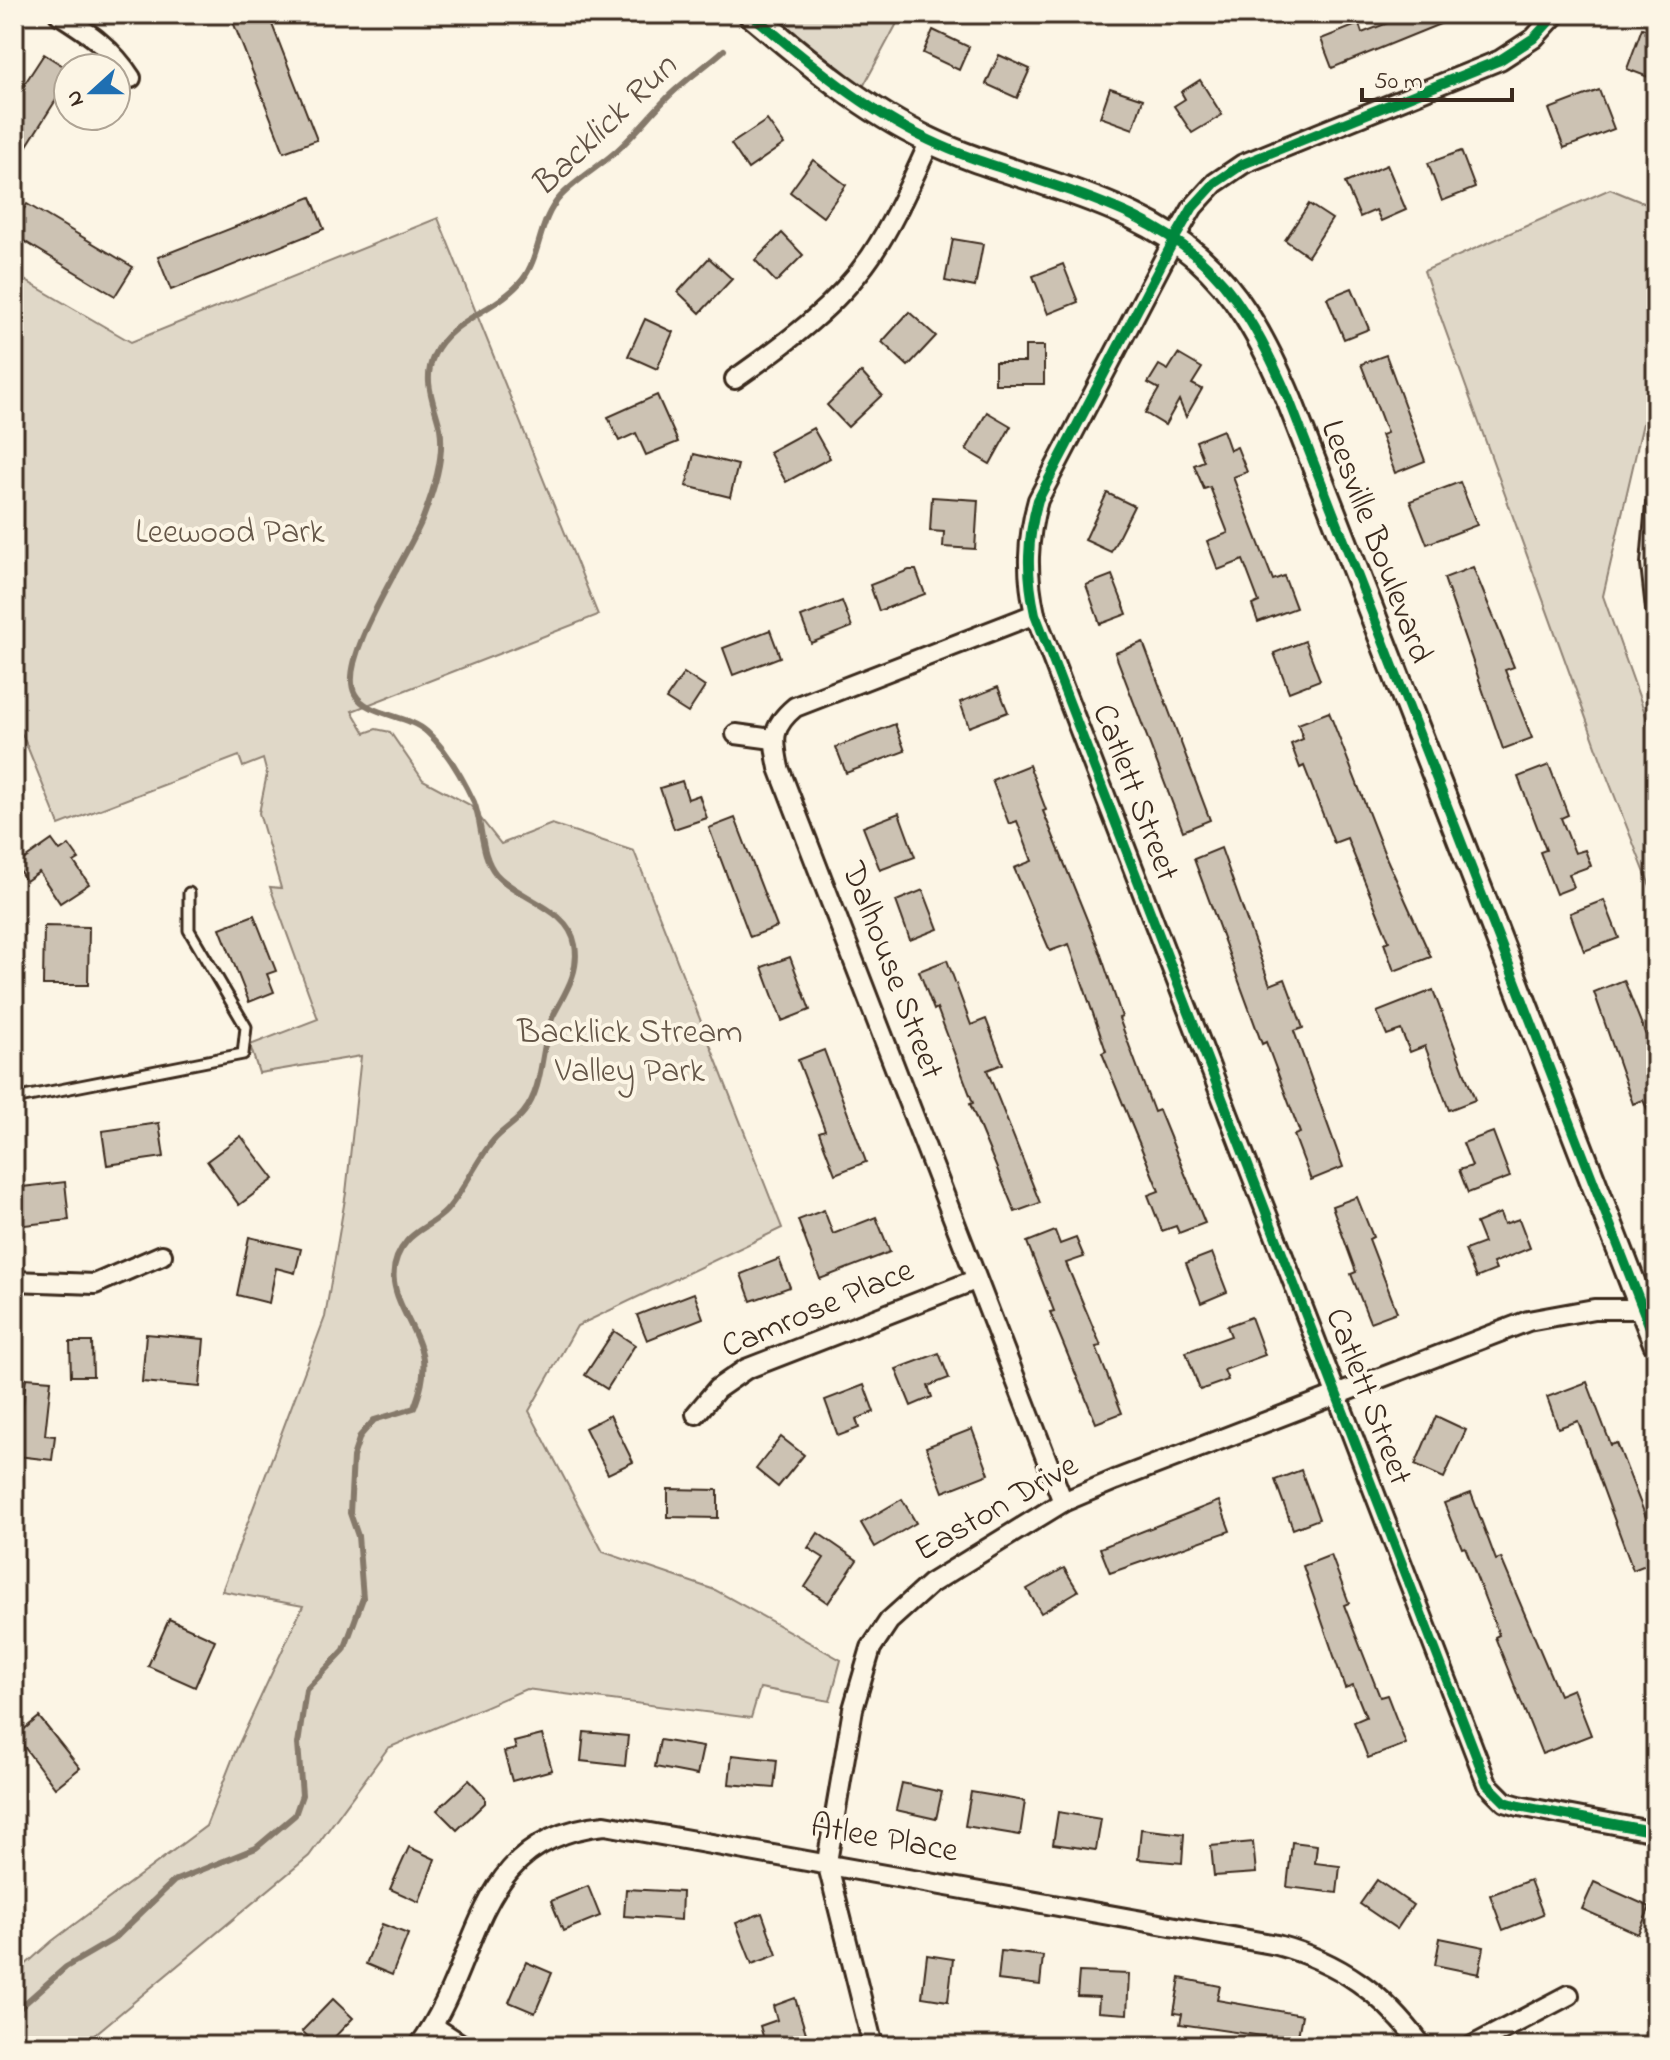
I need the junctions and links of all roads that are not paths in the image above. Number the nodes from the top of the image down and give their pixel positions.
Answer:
1 (59, 14) edge
2 (751, 14) edge
3 (1555, 15) edge
4 (112, 52) edge
5 (930, 141) junction
6 (1175, 238) junction
7 (735, 379) dead end
8 (1656, 504) edge
9 (1656, 609) edge
10 (1035, 614) junction
11 (736, 734) dead end
12 (773, 739) junction
13 (189, 893) dead end
14 (14, 1099) edge
15 (162, 1255) dead end
16 (975, 1280) junction
17 (14, 1281) edge
18 (1649, 1309) edge
19 (1656, 1343) edge
20 (1336, 1394) junction
21 (696, 1414) dead end
22 (1063, 1502) junction
23 (1656, 1832) edge
24 (827, 1862) junction
25 (1569, 1995) dead end
26 (433, 2026) junction
27 (419, 2046) edge
28 (464, 2046) edge
29 (873, 2046) edge
30 (1422, 2046) edge
31 (1472, 2046) edge

1 - 4 street
2 - 5 street, Leesville Boulevard
3 - 6 street, Catlett Street
5 - 6 street, Leesville Boulevard
5 - 7 street
6 - 10 street, Catlett Street
6 - 18 street, Leesville Boulevard
8 - 9 street
10 - 12 street
10 - 20 street, Catlett Street
11 - 12 street
12 - 16 street, Dalhouse Street
13 - 14 lane
15 - 17 street
16 - 21 street, Camrose Place
16 - 22 street, Dalhouse Street
18 - 19 street, Leesville Boulevard
18 - 20 street, Easton Drive
20 - 22 street, Easton Drive
20 - 23 street, Catlett Street
22 - 24 street, Easton Drive
24 - 26 street, Atlee Place
24 - 29 street, Easton Drive
24 - 30 street, Atlee Place
25 - 31 street
26 - 27 street, Atlee Place
26 - 28 street

